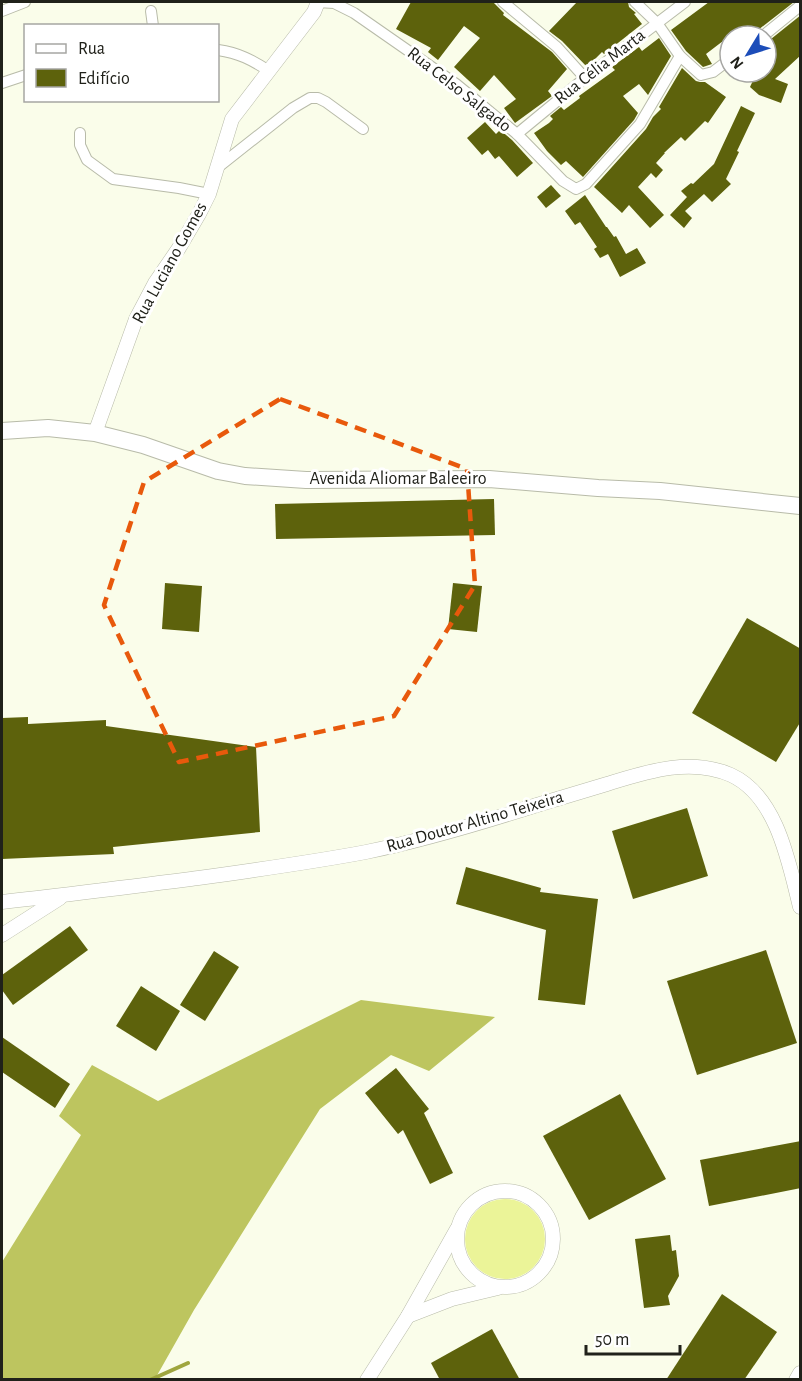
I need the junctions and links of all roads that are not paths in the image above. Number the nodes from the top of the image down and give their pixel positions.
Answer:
1 (26, 2) edge
2 (317, 2) edge
3 (503, 2) edge
4 (635, 2) edge
5 (686, 2) edge
6 (801, 6) edge
7 (2, 10) edge
8 (151, 11) dead end
9 (657, 23) junction
10 (153, 24) edge
11 (778, 24) edge
12 (219, 50) edge
13 (680, 56) junction
14 (718, 68) edge
15 (269, 71) junction
16 (24, 76) edge
17 (585, 78) junction
18 (2, 83) edge
19 (363, 129) dead end
20 (80, 133) dead end
21 (517, 134) junction
22 (217, 168) junction
23 (209, 194) junction
24 (2, 431) edge
25 (95, 433) junction
26 (801, 506) edge
27 (64, 895) junction
28 (2, 902) edge
29 (801, 907) edge
30 (2, 935) edge
31 (459, 1224) junction
32 (503, 1287) junction
33 (408, 1316) junction
34 (801, 1373) edge
35 (367, 1380) edge
36 (796, 1380) edge

1 - 7 street
2 - 15 street, Rua Luciano Gomes
2 - 21 street, Rua Celso Salgado
3 - 17 street
4 - 9 street
5 - 9 street, Rua Célia Marta
6 - 11 street
8 - 10 street
9 - 13 street
9 - 17 street, Rua Célia Marta
12 - 15 street
13 - 14 street
13 - 21 street, Rua Celso Salgado
15 - 22 street, Rua Luciano Gomes
16 - 18 street
17 - 21 street, Rua Célia Marta
19 - 22 street
20 - 23 street, Rua Luciano Gomes
22 - 23 street, Rua Luciano Gomes
23 - 25 street, Rua Luciano Gomes
24 - 25 main road, Avenida Aliomar Baleeiro
25 - 26 main road, Avenida Aliomar Baleeiro
27 - 28 street, Rua Doutor Altino Teixeira
27 - 29 street, Rua Doutor Altino Teixeira
27 - 30 street, Rua Doutor Altino Teixeira
31 - 32 street
31 - 32 street
31 - 33 street
32 - 33 street
33 - 35 street
34 - 36 street

